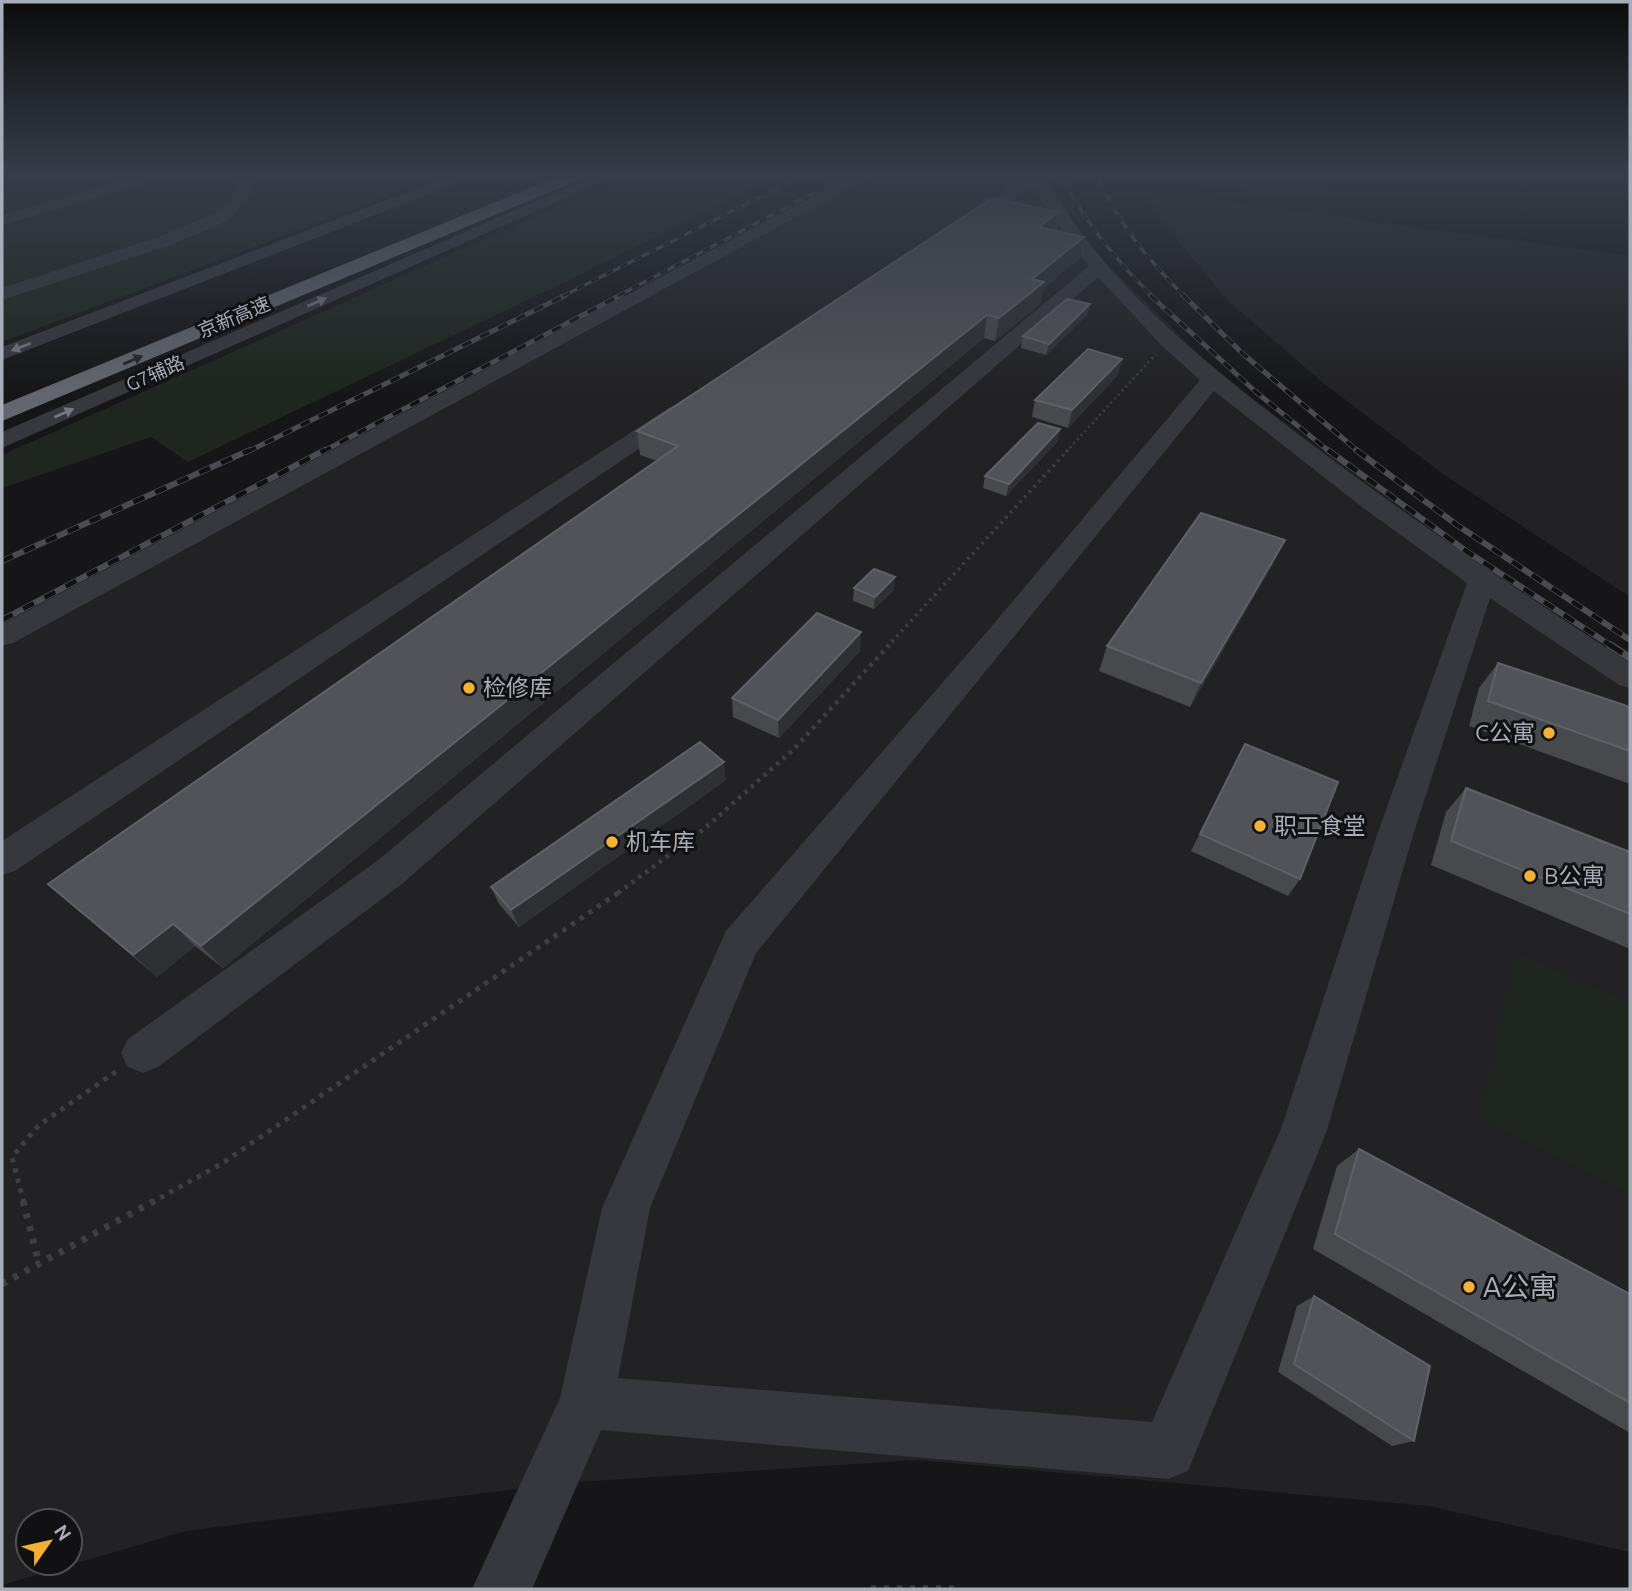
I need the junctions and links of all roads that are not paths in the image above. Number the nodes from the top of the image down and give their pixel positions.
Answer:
1 (149, 246) edge
2 (281, 246) edge
3 (367, 246) edge
4 (405, 246) edge
5 (446, 246) edge
6 (732, 246) edge
7 (1082, 246) edge
8 (1099, 267) junction
9 (2, 294) edge
10 (2, 354) edge
11 (1212, 379) junction
12 (2, 394) edge
13 (700, 398) edge
14 (2, 415) edge
15 (2, 440) edge
16 (1482, 580) junction
17 (2, 636) edge
18 (1630, 677) edge
19 (2, 860) edge
20 (143, 1053) road end
21 (586, 1402) junction
22 (502, 1589) edge

1 - 9 street
2 -> 10 street
3 - 12 highway, 京新高速
14 -> 4 highway, 京新高速
15 -> 5 street, G7辅路
6 - 17 street
7 - 8 street
8 - 11 street
8 - 20 street
11 - 16 street
11 - 21 street
13 - 19 street
16 - 18 street
16 - 21 street
21 - 22 street

